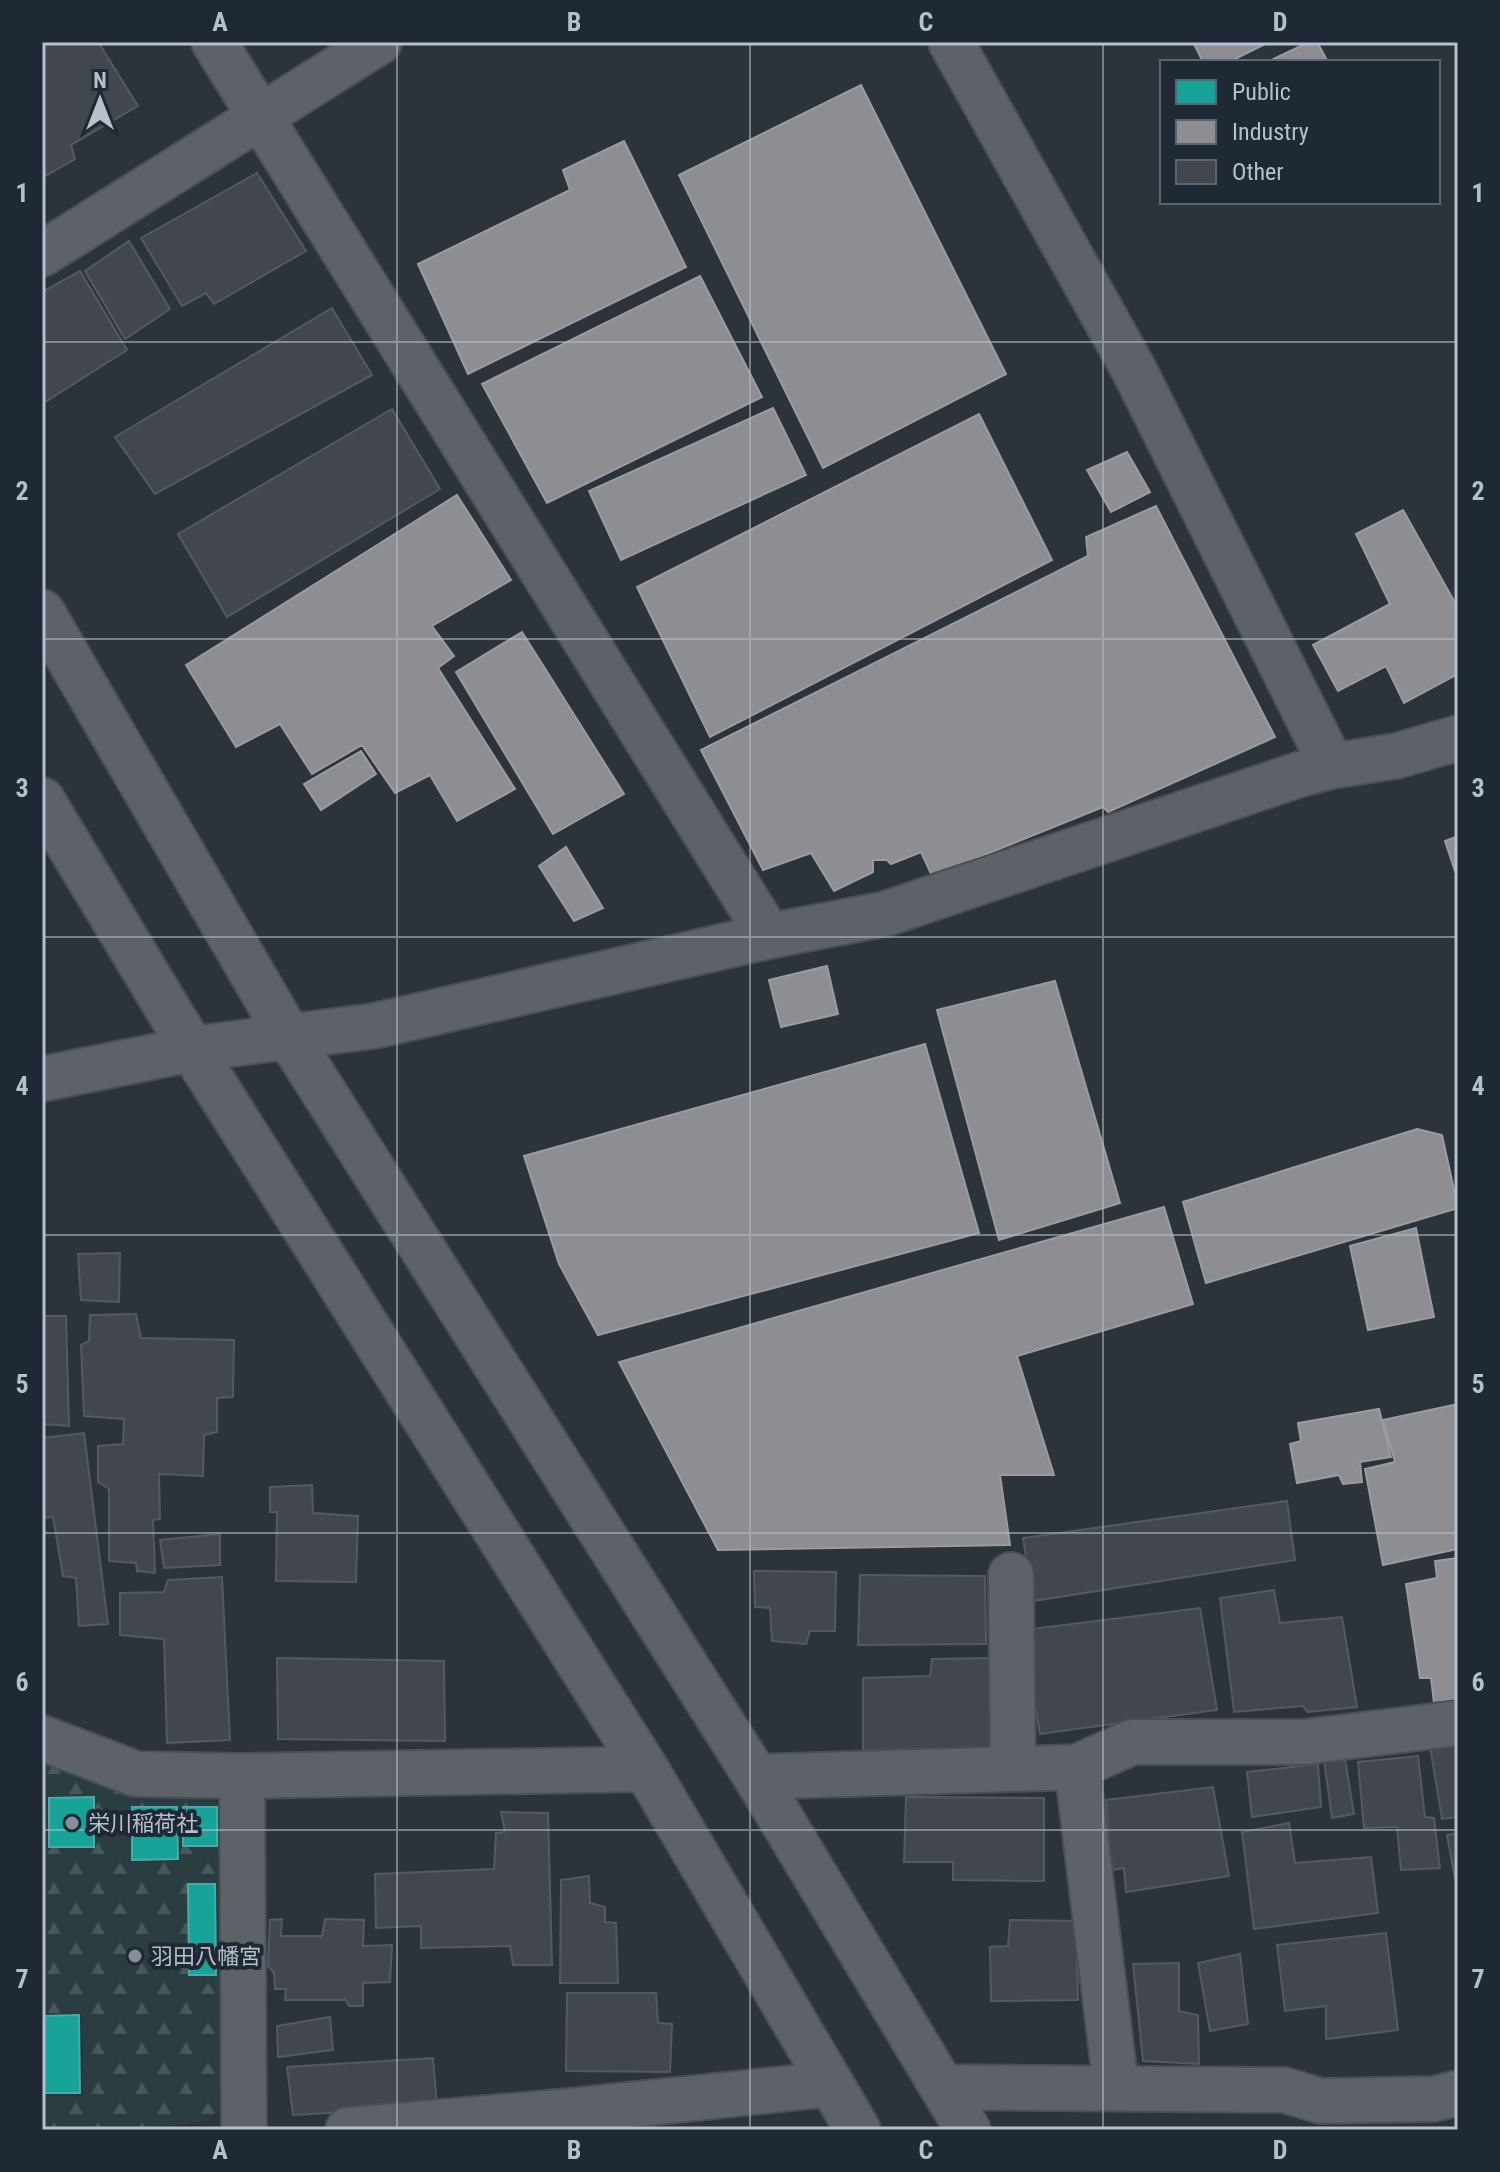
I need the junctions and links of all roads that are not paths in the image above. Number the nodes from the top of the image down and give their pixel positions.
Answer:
1 (214, 42) edge
2 (379, 42) edge
3 (951, 42) edge
4 (260, 116) junction
5 (42, 254) edge
6 (42, 612) edge
7 (1458, 738) edge
8 (1332, 766) junction
9 (42, 800) edge
10 (769, 936) junction
11 (289, 1037) junction
12 (192, 1049) junction
13 (42, 1079) edge
14 (1011, 1575) dead end
15 (1458, 1723) edge
16 (42, 1738) edge
17 (1077, 1767) junction
18 (646, 1769) junction
19 (1013, 1769) junction
20 (242, 1776) junction
21 (756, 1777) junction
22 (830, 2084) junction
23 (944, 2087) junction
24 (1116, 2087) junction
25 (1458, 2093) edge
26 (244, 2130) edge
27 (348, 2130) edge
28 (858, 2130) edge
29 (968, 2130) edge

1 - 4 street
2 - 4 street
3 - 8 street
4 - 5 street
4 - 10 street
6 - 11 street
7 - 8 street
8 - 10 street
9 - 12 street
10 - 11 street
11 - 12 street
11 - 21 street
12 - 13 street
12 - 18 street
14 - 19 street
15 - 17 street
16 - 20 street
17 - 19 street
17 - 24 street
18 - 20 street
18 - 22 street
19 - 21 street
20 - 26 street
21 - 23 street
22 - 27 street
22 - 28 street
23 - 24 street
23 - 29 street
24 - 25 street

